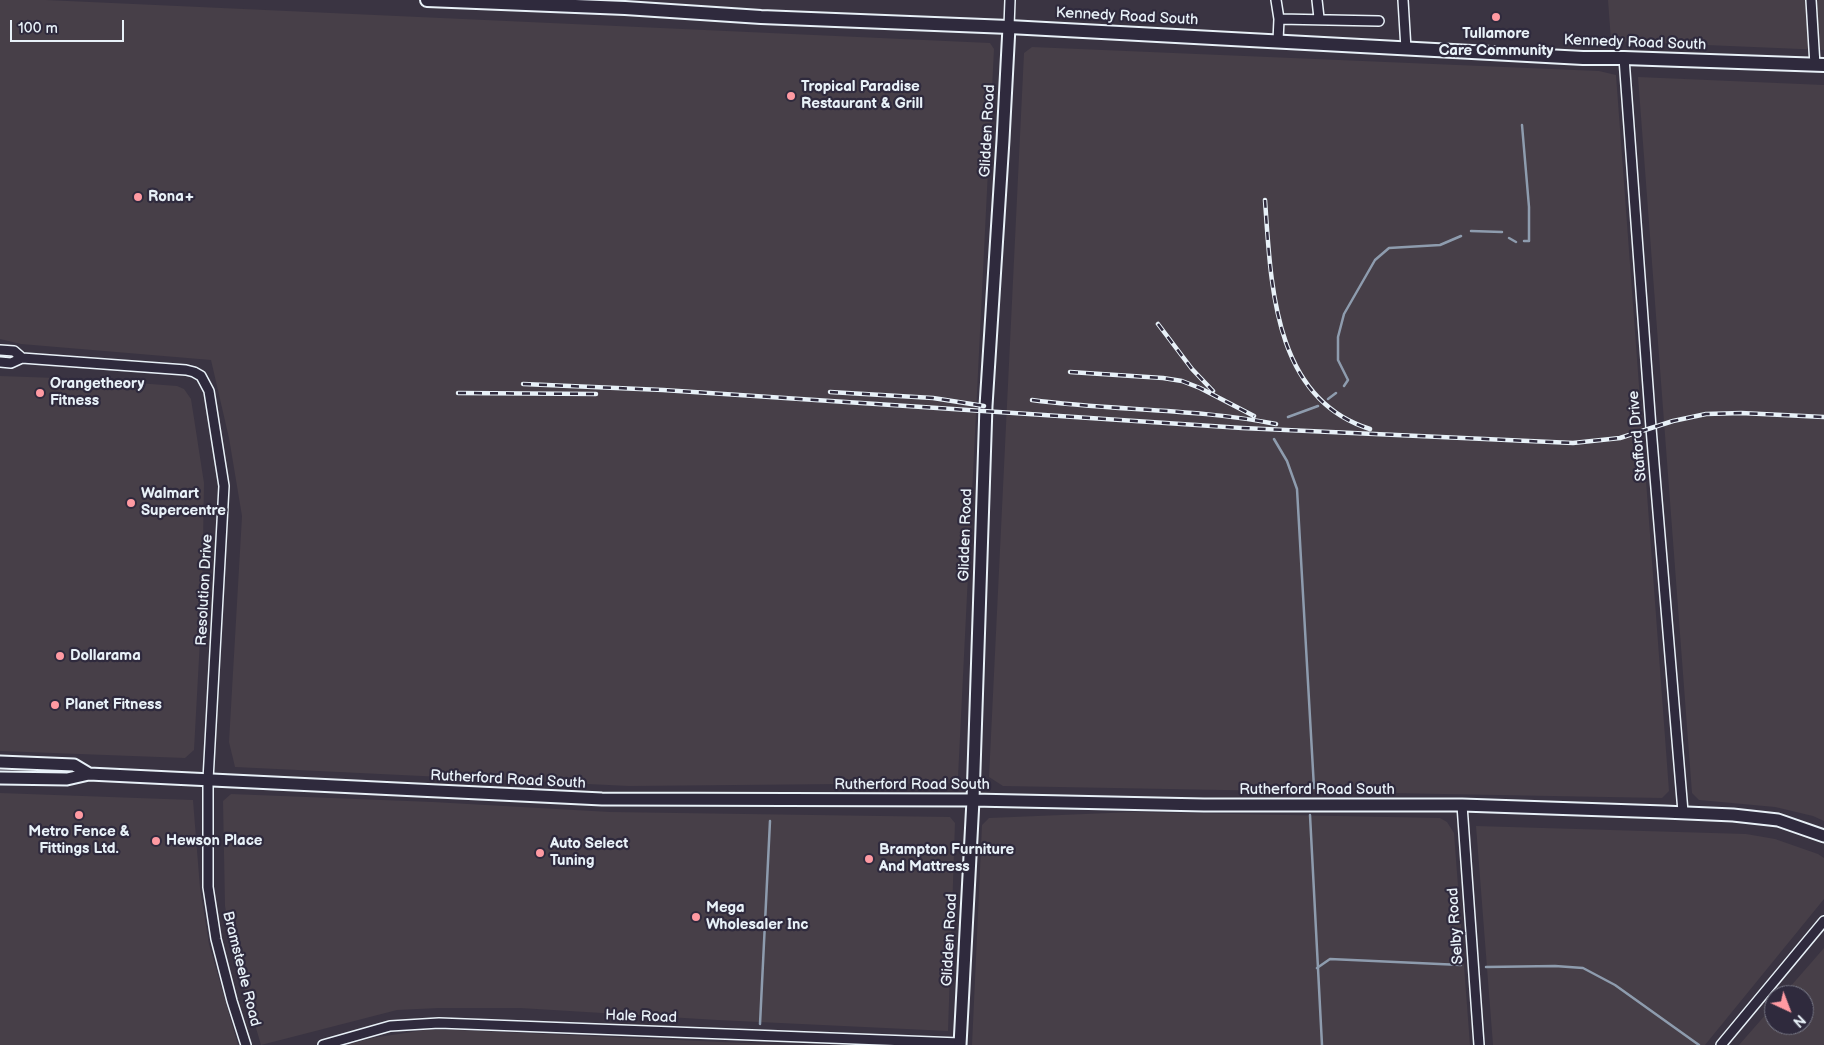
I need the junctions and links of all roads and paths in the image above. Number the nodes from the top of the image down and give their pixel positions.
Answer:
1 (427, 0) edge
2 (468, 0) edge
3 (1010, 0) edge
4 (1276, 0) edge
5 (1317, 0) edge
6 (1403, 0) edge
7 (1811, 0) edge
8 (1319, 18) junction
9 (1279, 19) junction
10 (1379, 21) dead end
11 (1009, 27) junction
12 (1278, 41) junction
13 (1406, 49) junction
14 (1624, 58) junction
15 (1820, 65) edge
16 (0, 350) edge
17 (22, 358) junction
18 (0, 362) edge
19 (0, 762) edge
20 (89, 774) junction
21 (0, 778) edge
22 (208, 780) junction
23 (973, 800) junction
24 (1462, 806) junction
25 (1683, 812) junction
26 (1824, 836) edge
27 (1824, 921) edge
28 (960, 1044) edge
29 (246, 1045) edge
30 (323, 1045) edge
31 (1479, 1045) edge
32 (1721, 1045) edge

1 - 2 main road, Kennedy Road South
2 - 11 main road, Kennedy Road South
3 - 11 street
4 - 9 street
5 - 8 street
6 - 13 street
7 - 15 street
8 - 9 street
8 - 10 street
9 - 12 street
11 - 12 main road, Kennedy Road South
11 - 23 street, Glidden Road
12 - 13 main road, Kennedy Road South
13 - 14 main road, Kennedy Road South
14 - 15 main road, Kennedy Road South
14 - 25 street, Stafford Drive
16 - 17 street, Resolution Drive
17 - 18 street, Resolution Drive
17 - 22 street, Resolution Drive
19 - 20 street, Rutherford Road South
20 - 21 street
20 - 22 street, Rutherford Road South
22 - 23 street, Rutherford Road South
22 - 29 street, Bramsteele Road
23 - 24 street, Rutherford Road South
23 - 28 street, Glidden Road
24 - 25 street, Rutherford Road South
24 - 31 street, Selby Road
25 - 26 street, Rutherford Road South
27 - 32 street
28 - 30 street, Hale Road

